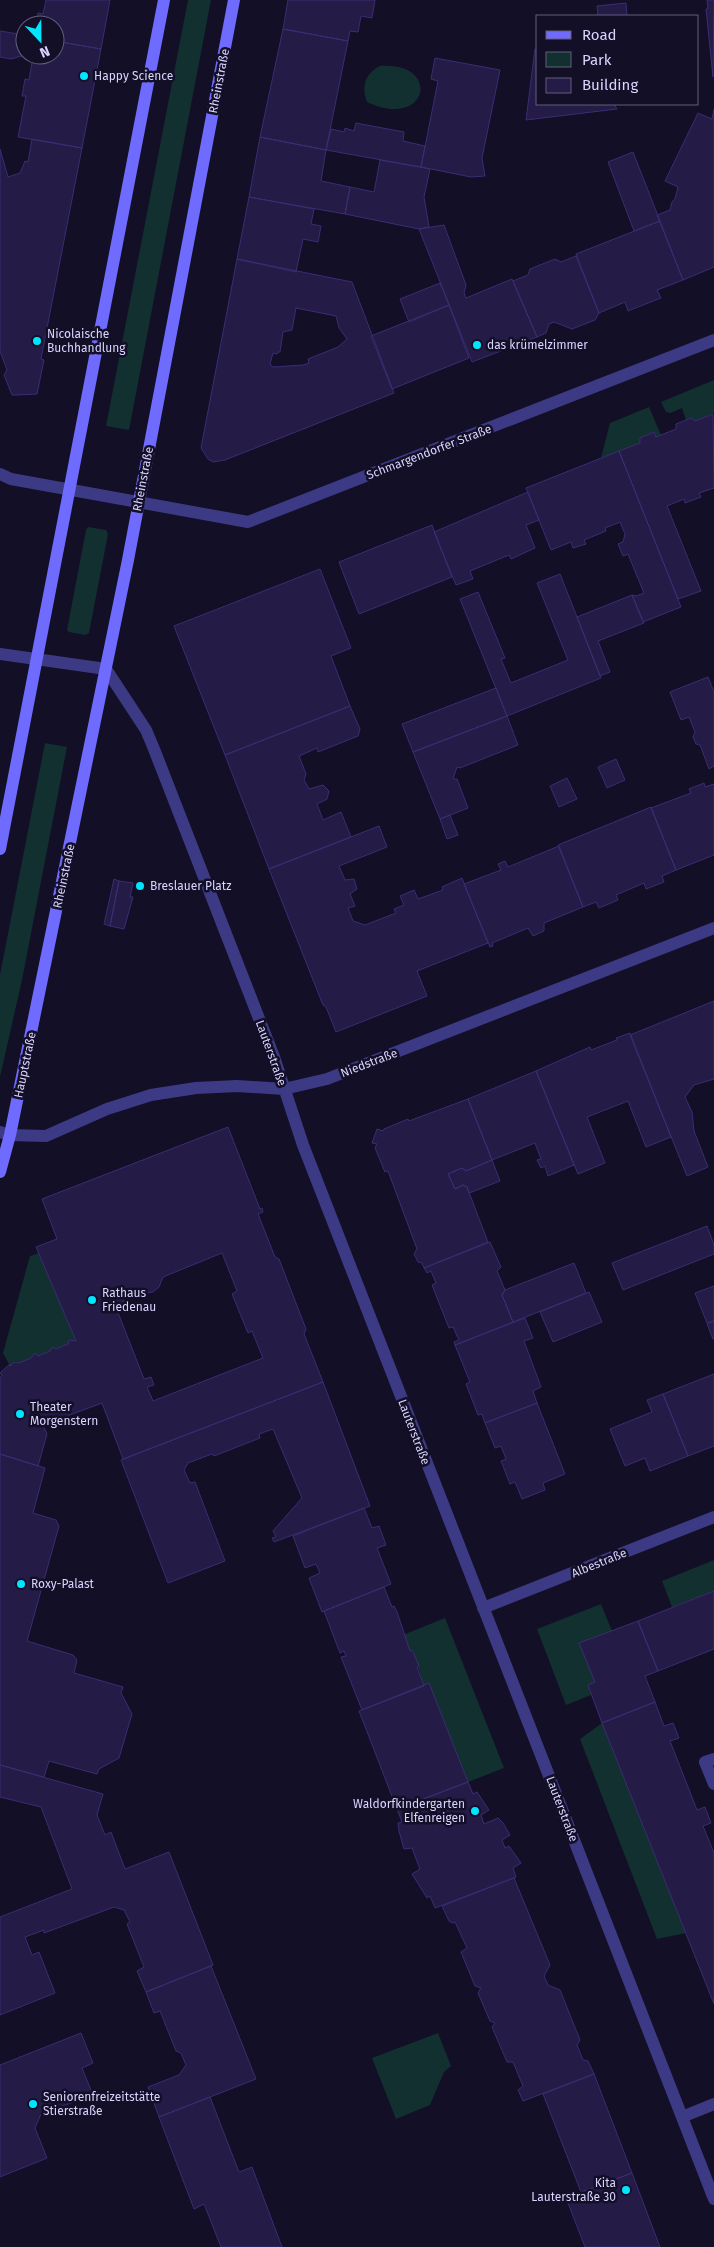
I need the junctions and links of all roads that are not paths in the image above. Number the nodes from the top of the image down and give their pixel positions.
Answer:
1 (164, 0) edge
2 (234, 0) edge
3 (714, 340) edge
4 (0, 474) edge
5 (70, 490) junction
6 (138, 502) junction
7 (0, 654) edge
8 (38, 658) junction
9 (106, 669) junction
10 (0, 850) edge
11 (714, 928) edge
12 (47, 957) joint
13 (284, 1089) junction
14 (5, 1134) edge
15 (0, 1172) edge
16 (714, 1517) edge
17 (483, 1608) junction
18 (714, 1758) edge
19 (714, 1784) edge
20 (714, 2104) edge
21 (682, 2117) junction
22 (714, 2199) edge

1 - 5 street
2 - 6 street, Rheinstraße
3 - 6 street, Schmargendorfer Straße
4 - 5 street, Schmargendorfer Straße
5 - 6 street, Schmargendorfer Straße
5 - 8 street
6 - 9 street, Rheinstraße
7 - 8 street
8 - 9 street
8 - 10 street
9 - 12 street, Rheinstraße
9 - 13 street, Lauterstraße
11 - 13 street, Niedstraße
12 - 14 street, Hauptstraße
13 - 14 street, Niedstraße
13 - 17 street, Lauterstraße
14 - 15 street, Hauptstraße
16 - 17 street, Albestraße
17 - 21 street, Lauterstraße
18 - 19 street
20 - 21 street
21 - 22 street, Lauterstraße

